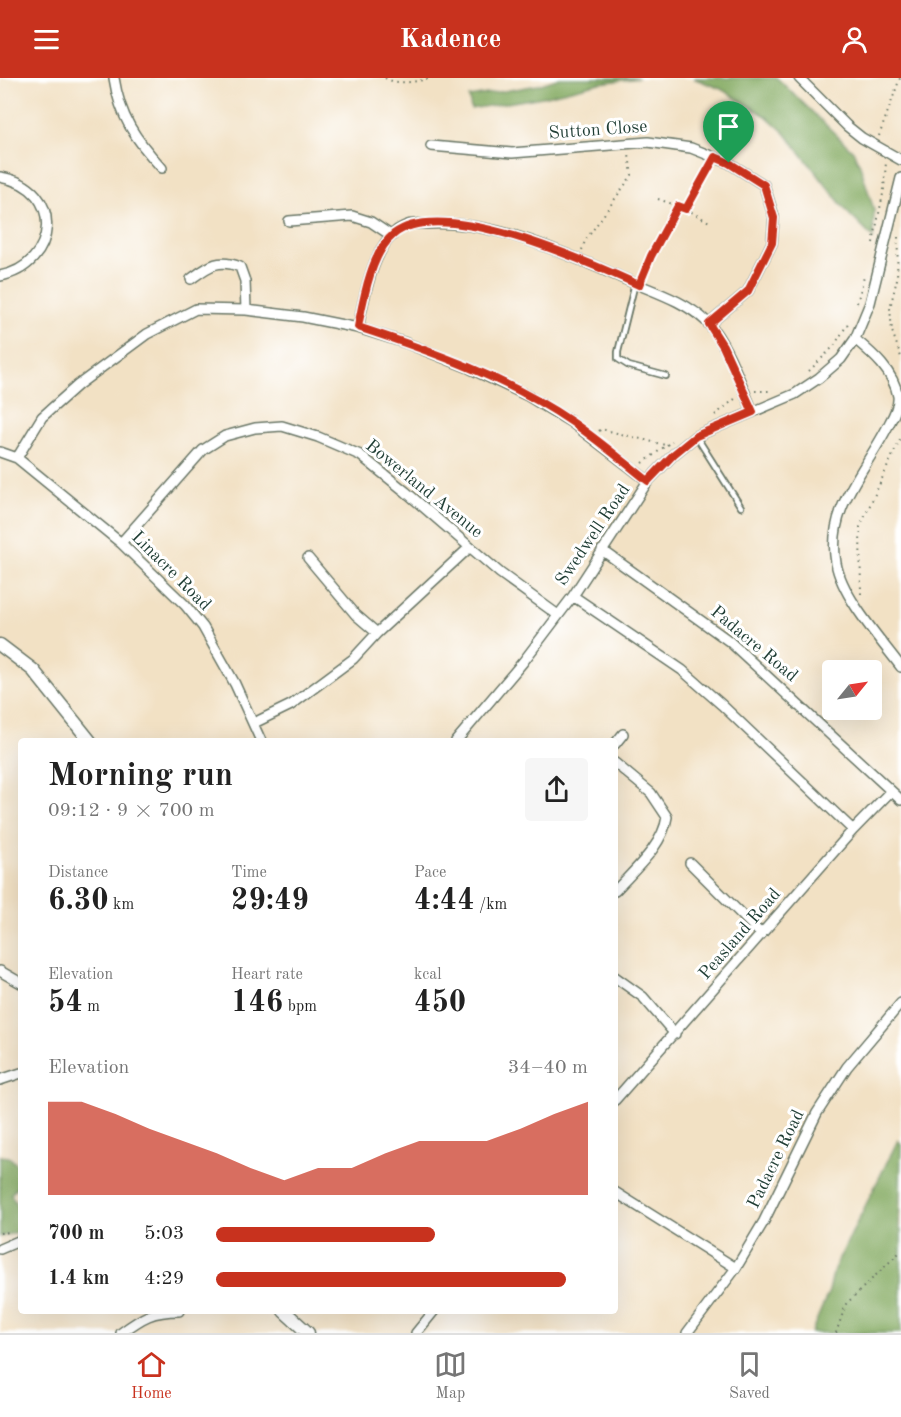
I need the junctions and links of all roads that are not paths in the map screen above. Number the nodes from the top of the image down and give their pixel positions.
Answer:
1 (114, 78) edge
2 (799, 78) edge
3 (431, 146) dead end
4 (901, 160) edge
5 (162, 168) dead end
6 (0, 177) edge
7 (901, 178) edge
8 (289, 221) dead end
9 (392, 236) junction
10 (0, 276) edge
11 (191, 279) dead end
12 (637, 284) junction
13 (246, 310) junction
14 (709, 324) junction
15 (358, 327) junction
16 (855, 339) junction
17 (666, 376) dead end
18 (753, 412) junction
19 (696, 436) junction
20 (0, 452) edge
21 (17, 458) junction
22 (648, 481) junction
23 (741, 507) dead end
24 (121, 543) junction
25 (470, 546) junction
26 (602, 550) junction
27 (308, 558) dead end
28 (573, 596) junction
29 (558, 615) junction
30 (377, 633) junction
31 (0, 645) edge
32 (901, 667) edge
33 (254, 723) junction
34 (623, 734) dead end
35 (88, 738) edge
36 (260, 738) edge
37 (459, 738) edge
38 (618, 740) edge
39 (618, 766) edge
40 (891, 791) junction
41 (901, 800) edge
42 (853, 830) junction
43 (690, 862) dead end
44 (618, 888) edge
45 (761, 934) junction
46 (0, 971) edge
47 (618, 979) edge
48 (18, 981) edge
49 (901, 1003) edge
50 (675, 1034) junction
51 (18, 1074) edge
52 (0, 1080) edge
53 (618, 1097) edge
54 (618, 1194) edge
55 (18, 1241) edge
56 (0, 1249) edge
57 (736, 1268) junction
58 (142, 1314) edge
59 (287, 1314) edge
60 (432, 1314) edge
61 (121, 1333) edge
62 (308, 1333) edge
63 (416, 1333) edge
64 (687, 1333) edge

1 - 5 street
2 - 4 street
3 - 14 street, Sutton Close
6 - 10 street
7 - 16 street, Swedwell Road
8 - 9 street
9 - 12 street
9 - 15 street
11 - 13 street
12 - 14 street
12 - 17 lane
13 - 15 street
13 - 21 street
14 - 18 street
15 - 22 street
16 - 18 street, Swedwell Road
16 - 32 street
18 - 19 street, Swedwell Road
19 - 22 street, Swedwell Road
19 - 23 lane
20 - 21 street, Linacre Road
21 - 24 street, Linacre Road
22 - 26 street, Swedwell Road
24 - 25 street, Bowerland Avenue
24 - 33 street, Linacre Road
25 - 29 street, Bowerland Avenue
25 - 30 street
26 - 28 street, Swedwell Road
26 - 40 street, Padacre Road
27 - 30 street
28 - 29 street, Swedwell Road
28 - 42 street
29 - 37 street, Swedwell Road
30 - 33 street
31 - 35 street
33 - 36 street, Linacre Road
34 - 38 street
39 - 44 street
40 - 41 street, Padacre Road
40 - 42 street, Peasland Road
42 - 45 street, Peasland Road
43 - 45 street
45 - 50 street, Peasland Road
46 - 48 street
47 - 50 street
49 - 57 street, Padacre Road
50 - 53 street, Peasland Road
51 - 52 street
54 - 57 street
55 - 56 street
57 - 64 street, Padacre Road
58 - 61 street
59 - 62 street
60 - 63 street

